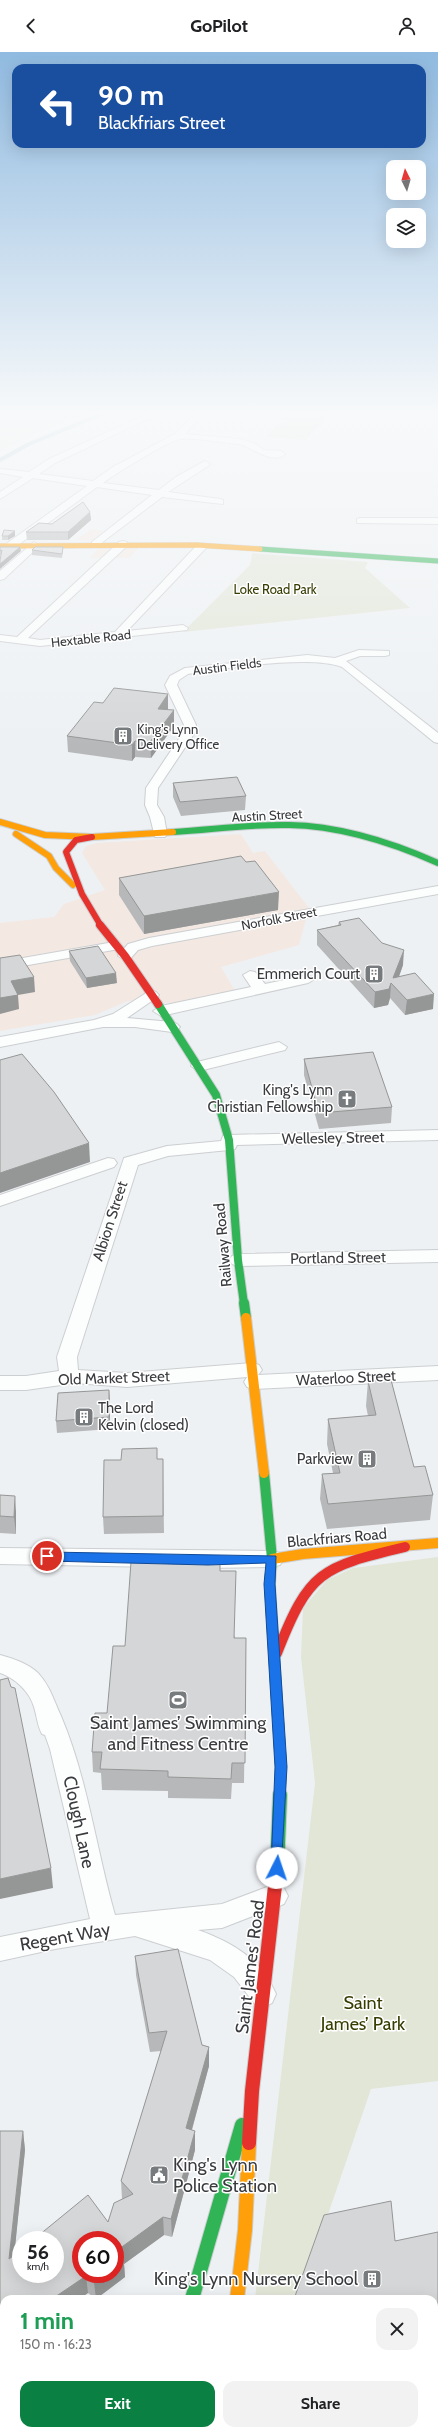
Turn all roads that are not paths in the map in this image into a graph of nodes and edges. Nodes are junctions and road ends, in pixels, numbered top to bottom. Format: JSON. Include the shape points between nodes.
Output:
{"nodes":[{"id":1,"x":38,"y":523,"type":"edge"},
{"id":2,"x":123,"y":523,"type":"edge"},
{"id":3,"x":96,"y":544,"type":"junction"},
{"id":4,"x":123,"y":544,"type":"junction"},
{"id":5,"x":34,"y":545,"type":"junction"},
{"id":6,"x":5,"y":546,"type":"edge"},
{"id":7,"x":202,"y":546,"type":"junction"},
{"id":8,"x":438,"y":561,"type":"edge"},
{"id":9,"x":0,"y":577,"type":"edge"},
{"id":10,"x":183,"y":628,"type":"dead end"},
{"id":11,"x":119,"y":635,"type":"junction"},
{"id":12,"x":0,"y":638,"type":"edge"},
{"id":13,"x":19,"y":641,"type":"junction"},
{"id":14,"x":385,"y":653,"type":"dead end"},
{"id":15,"x":336,"y":661,"type":"junction"},
{"id":16,"x":438,"y":739,"type":"edge"},
{"id":17,"x":0,"y":824,"type":"edge"},
{"id":18,"x":160,"y":834,"type":"junction"},
{"id":19,"x":92,"y":837,"type":"junction"},
{"id":20,"x":418,"y":852,"type":"junction"},
{"id":21,"x":438,"y":858,"type":"edge"},
{"id":22,"x":438,"y":863,"type":"edge"},
{"id":23,"x":438,"y":890,"type":"edge"},
{"id":24,"x":81,"y":893,"type":"junction"},
{"id":25,"x":114,"y":946,"type":"junction"},
{"id":26,"x":125,"y":956,"type":"junction"},
{"id":27,"x":0,"y":966,"type":"edge"},
{"id":28,"x":250,"y":975,"type":"dead end"},
{"id":29,"x":308,"y":979,"type":"dead end"},
{"id":30,"x":261,"y":989,"type":"junction"},
{"id":31,"x":151,"y":996,"type":"junction"},
{"id":32,"x":161,"y":1010,"type":"junction"},
{"id":33,"x":98,"y":1024,"type":"junction"},
{"id":34,"x":172,"y":1027,"type":"junction"},
{"id":35,"x":0,"y":1042,"type":"edge"},
{"id":36,"x":279,"y":1047,"type":"dead end"},
{"id":37,"x":199,"y":1066,"type":"junction"},
{"id":38,"x":438,"y":1135,"type":"edge"},
{"id":39,"x":229,"y":1143,"type":"junction"},
{"id":40,"x":108,"y":1163,"type":"dead end"},
{"id":41,"x":0,"y":1201,"type":"edge"},
{"id":42,"x":438,"y":1256,"type":"edge"},
{"id":43,"x":238,"y":1260,"type":"junction"},
{"id":44,"x":438,"y":1373,"type":"edge"},
{"id":45,"x":253,"y":1376,"type":"junction"},
{"id":46,"x":70,"y":1377,"type":"junction"},
{"id":47,"x":0,"y":1383,"type":"edge"},
{"id":48,"x":438,"y":1543,"type":"edge"},
{"id":49,"x":405,"y":1547,"type":"junction"},
{"id":50,"x":0,"y":1556,"type":"edge"},
{"id":51,"x":272,"y":1559,"type":"junction"},
{"id":52,"x":273,"y":1661,"type":"junction"},
{"id":53,"x":0,"y":1664,"type":"edge"},
{"id":54,"x":49,"y":1716,"type":"junction"},
{"id":55,"x":57,"y":1766,"type":"dead end"},
{"id":56,"x":275,"y":1896,"type":"junction"},
{"id":57,"x":118,"y":1927,"type":"junction"},
{"id":58,"x":0,"y":1949,"type":"edge"},
{"id":59,"x":264,"y":1996,"type":"junction"},
{"id":60,"x":252,"y":2091,"type":"junction"},
{"id":61,"x":193,"y":2295,"type":"edge"},
{"id":62,"x":237,"y":2295,"type":"edge"}],
"edges":[{"from":1,"to":6,"type":"street"},
{"from":2,"to":3,"type":"street"},
{"from":3,"to":4,"type":"main road"},
{"from":3,"to":5,"type":"main road"},
{"from":4,"to":7,"type":"main road"},
{"from":4,"to":13,"type":"street"},
{"from":5,"to":6,"type":"main road"},
{"from":5,"to":9,"type":"street"},
{"from":7,"to":8,"type":"main road"},
{"from":7,"to":11,"type":"street"},
{"from":10,"to":11,"type":"street","name":"Hextable Road"},
{"from":11,"to":13,"type":"street","name":"Hextable Road","via":[[40,643]]},
{"from":12,"to":13,"type":"street","name":"Hextable Road"},
{"from":14,"to":15,"type":"street","name":"Austin Fields","via":[[359,653]]},
{"from":15,"to":16,"type":"street","name":"Austin Fields"},
{"from":15,"to":18,"type":"street","name":"Austin Fields","via":[[307,658],[208,667],[185,671],[174,678],[171,685],[190,725],[190,731],[152,788],[151,805],[157,817]]},
{"from":17,"to":19,"type":"main road","via":[[45,835]]},
{"from":17,"to":24,"type":"main road","via":[[49,856],[56,868]]},
{"from":18,"to":19,"type":"main road","name":"Austin Street"},
{"from":18,"to":20,"type":"main road","name":"Austin Street","via":[[319,826]]},
{"from":19,"to":24,"type":"main road","via":[[76,840],[66,852]]},
{"from":20,"to":21,"type":"main road"},
{"from":20,"to":22,"type":"main road","name":"Austin Street"},
{"from":23,"to":26,"type":"street","name":"Norfolk Street","via":[[149,942],[133,947]]},
{"from":24,"to":25,"type":"main road","name":"Railway Road"},
{"from":25,"to":26,"type":"main road","name":"Railway Road"},
{"from":25,"to":27,"type":"street"},
{"from":26,"to":31,"type":"main road","name":"Railway Road"},
{"from":28,"to":30,"type":"street"},
{"from":29,"to":30,"type":"street"},
{"from":30,"to":32,"type":"street"},
{"from":31,"to":32,"type":"main road","name":"Railway Road"},
{"from":31,"to":33,"type":"street","via":[[118,1017]]},
{"from":32,"to":34,"type":"main road","name":"Railway Road"},
{"from":33,"to":34,"type":"street","via":[[135,1022]]},
{"from":33,"to":35,"type":"street"},
{"from":34,"to":37,"type":"main road","name":"Railway Road"},
{"from":36,"to":37,"type":"street"},
{"from":37,"to":39,"type":"main road","name":"Railway Road","via":[[216,1095]]},
{"from":38,"to":39,"type":"street","name":"Wellesley Street"},
{"from":39,"to":43,"type":"main road","name":"Railway Road"},
{"from":39,"to":46,"type":"street","name":"Albion Street","via":[[167,1151],[130,1162],[67,1357]]},
{"from":40,"to":41,"type":"street"},
{"from":42,"to":43,"type":"street","name":"Portland Street"},
{"from":43,"to":45,"type":"main road","name":"Railway Road"},
{"from":44,"to":45,"type":"street","name":"Waterloo Street"},
{"from":45,"to":46,"type":"street","name":"Old Market Street","via":[[127,1380]]},
{"from":45,"to":51,"type":"main road","name":"Railway Road"},
{"from":46,"to":47,"type":"street","name":"Old Market Street","via":[[20,1386]]},
{"from":48,"to":49,"type":"main road","name":"Blackfriars Road"},
{"from":49,"to":51,"type":"main road","name":"Blackfriars Road","via":[[303,1554]]},
{"from":49,"to":52,"type":"main road","name":"Blackfriars Road","via":[[339,1565],[317,1576],[307,1587],[293,1611]]},
{"from":50,"to":51,"type":"street"},
{"from":51,"to":52,"type":"main road","name":"Saint James' Road","via":[[270,1584]]},
{"from":52,"to":56,"type":"main road","name":"Saint James' Road","via":[[281,1767]]},
{"from":53,"to":54,"type":"street","name":"Clough Lane","via":[[11,1666],[25,1675],[37,1690]]},
{"from":54,"to":55,"type":"street","name":"Clough Lane","via":[[50,1742]]},
{"from":54,"to":57,"type":"street","name":"Clough Lane","via":[[60,1739],[73,1786],[92,1881]]},
{"from":56,"to":57,"type":"street","name":"Regent Way","via":[[222,1916]]},
{"from":56,"to":59,"type":"main road","name":"Saint James' Road"},
{"from":57,"to":58,"type":"street","name":"Regent Way"},
{"from":57,"to":59,"type":"street","name":"Regent Way","via":[[191,1940],[211,1948],[240,1965]]},
{"from":59,"to":60,"type":"main road","name":"Saint James' Road"},
{"from":60,"to":61,"type":"main road","name":"Saint James' Road"},
{"from":60,"to":62,"type":"main road","name":"Saint James' Road","via":[[245,2230]]}]}
